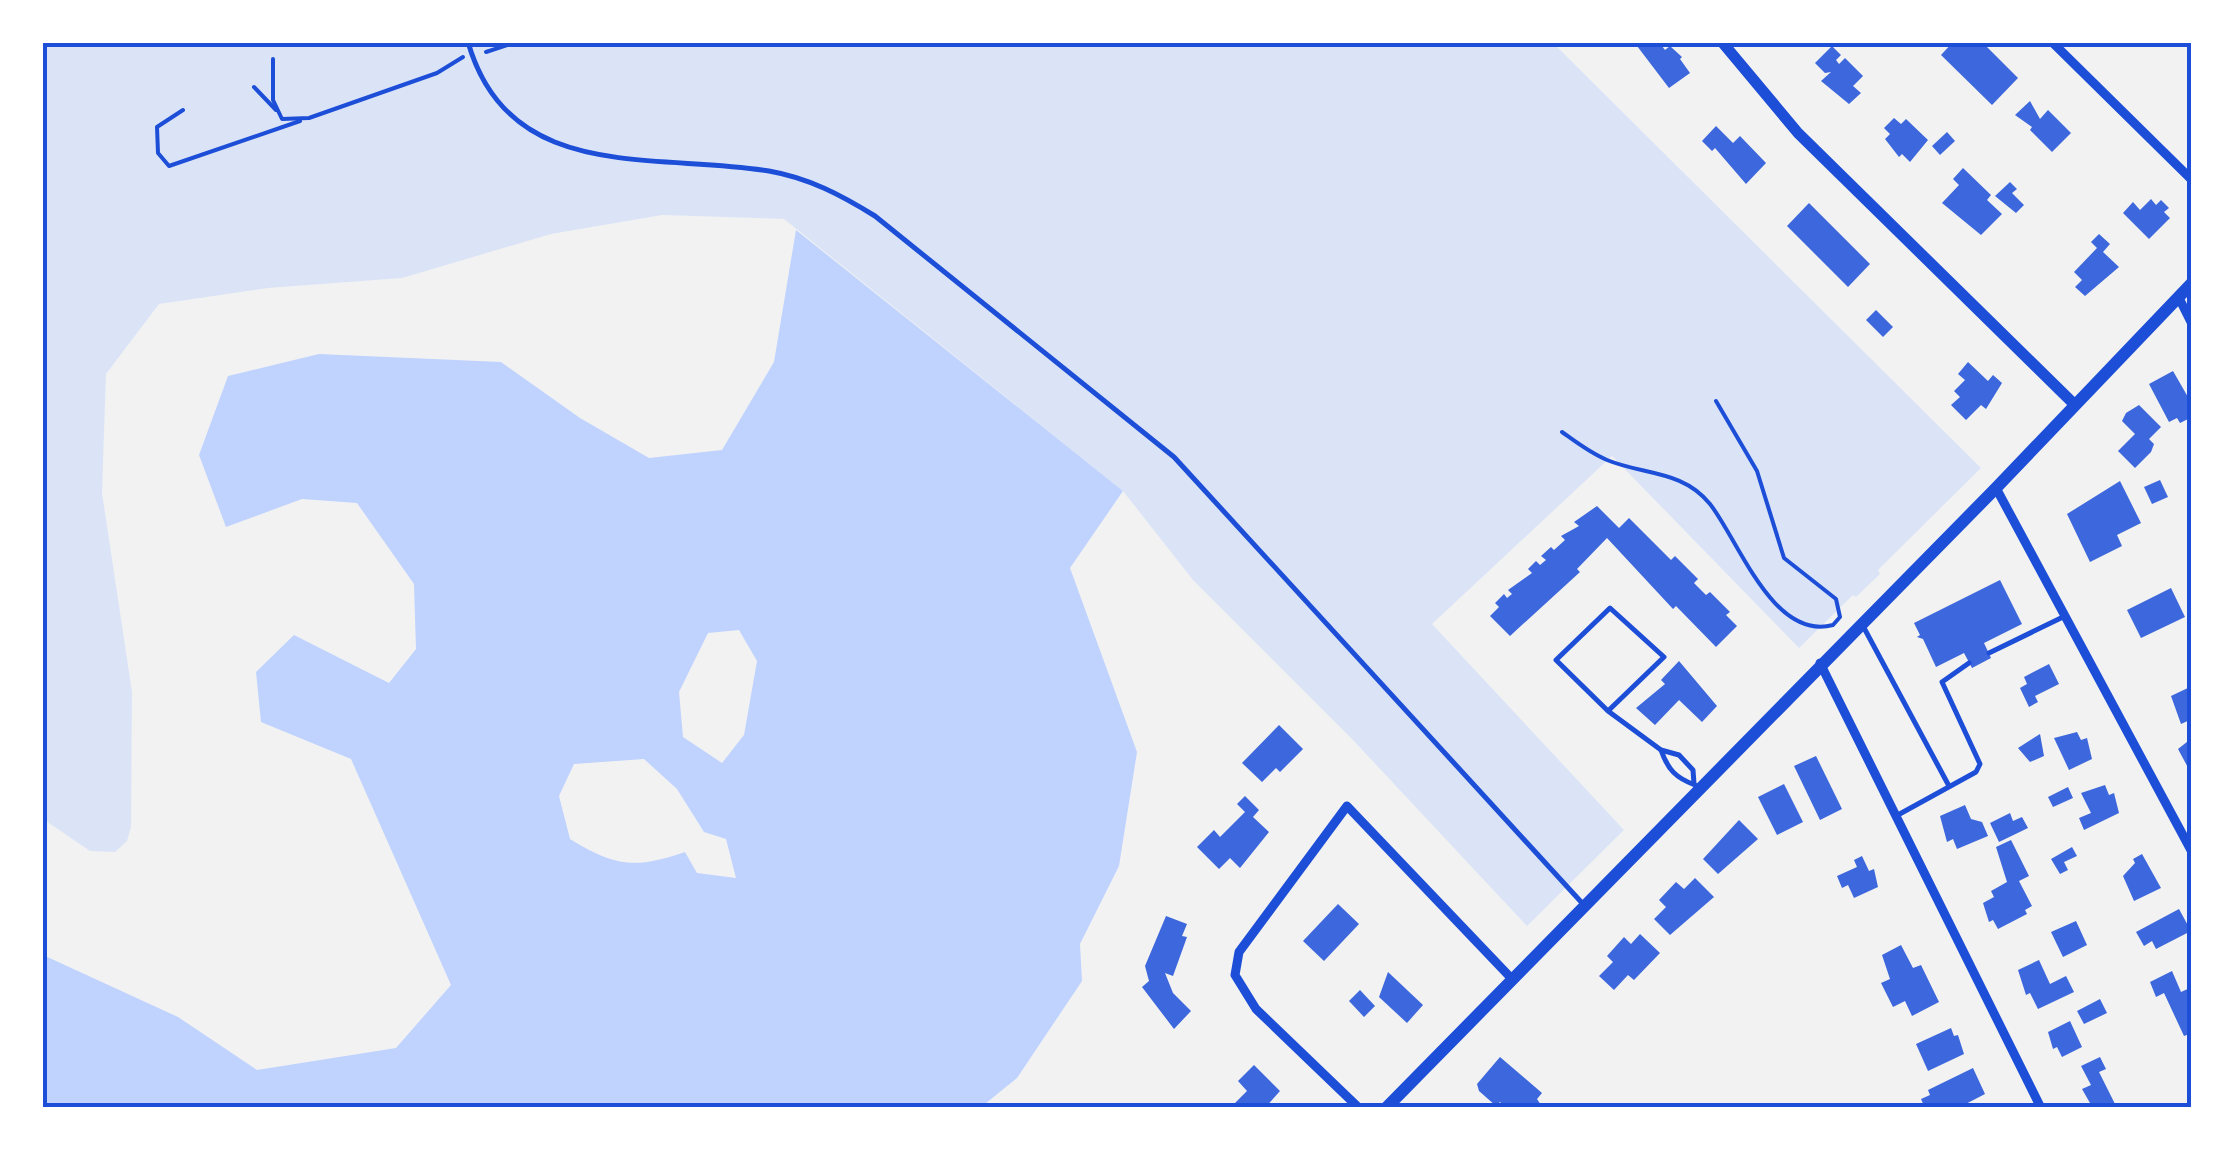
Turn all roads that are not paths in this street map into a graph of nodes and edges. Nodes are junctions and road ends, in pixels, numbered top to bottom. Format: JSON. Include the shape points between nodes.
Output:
{"nodes":[{"id":1,"x":468,"y":42,"type":"edge"},
{"id":2,"x":1722,"y":42,"type":"edge"},
{"id":3,"x":2052,"y":42,"type":"edge"},
{"id":4,"x":2192,"y":180,"type":"edge"},
{"id":5,"x":2192,"y":283,"type":"edge"},
{"id":6,"x":2178,"y":296,"type":"junction"},
{"id":7,"x":2192,"y":324,"type":"edge"},
{"id":8,"x":2075,"y":405,"type":"junction"},
{"id":9,"x":1996,"y":488,"type":"junction"},
{"id":10,"x":2066,"y":615,"type":"junction"},
{"id":11,"x":1861,"y":623,"type":"junction"},
{"id":12,"x":1989,"y":653,"type":"dead end"},
{"id":13,"x":1820,"y":663,"type":"junction"},
{"id":14,"x":1969,"y":663,"type":"dead end"},
{"id":15,"x":1608,"y":711,"type":"junction"},
{"id":16,"x":1661,"y":750,"type":"junction"},
{"id":17,"x":1949,"y":786,"type":"junction"},
{"id":18,"x":1696,"y":787,"type":"junction"},
{"id":19,"x":1896,"y":816,"type":"junction"},
{"id":20,"x":2192,"y":852,"type":"edge"},
{"id":21,"x":1583,"y":904,"type":"junction"},
{"id":22,"x":1512,"y":979,"type":"junction"},
{"id":23,"x":1359,"y":1108,"type":"edge"},
{"id":24,"x":1386,"y":1108,"type":"edge"},
{"id":25,"x":2041,"y":1108,"type":"edge"}],
"edges":[{"from":1,"to":21,"type":"lane","via":[[481,76],[516,121],[558,146],[803,179],[902,236],[1174,457]]},
{"from":2,"to":8,"type":"street","via":[[1798,132]]},
{"from":3,"to":4,"type":"street"},
{"from":5,"to":6,"type":"main road"},
{"from":6,"to":7,"type":"street"},
{"from":6,"to":8,"type":"main road"},
{"from":8,"to":9,"type":"main road"},
{"from":9,"to":10,"type":"street"},
{"from":9,"to":11,"type":"main road"},
{"from":10,"to":12,"type":"lane"},
{"from":10,"to":20,"type":"street"},
{"from":11,"to":13,"type":"main road"},
{"from":11,"to":17,"type":"lane"},
{"from":13,"to":18,"type":"main road"},
{"from":13,"to":19,"type":"street"},
{"from":14,"to":17,"type":"lane","via":[[1942,682],[1980,764]]},
{"from":15,"to":15,"type":"lane","via":[[1556,660],[1610,608],[1664,657]]},
{"from":15,"to":16,"type":"lane"},
{"from":16,"to":18,"type":"lane","via":[[1667,767]]},
{"from":16,"to":18,"type":"lane","via":[[1679,755],[1693,770]]},
{"from":17,"to":19,"type":"lane"},
{"from":18,"to":21,"type":"main road"},
{"from":19,"to":25,"type":"street"},
{"from":21,"to":22,"type":"main road"},
{"from":22,"to":23,"type":"street","via":[[1347,806],[1238,952],[1235,975],[1256,1009]]},
{"from":22,"to":24,"type":"main road"}]}
